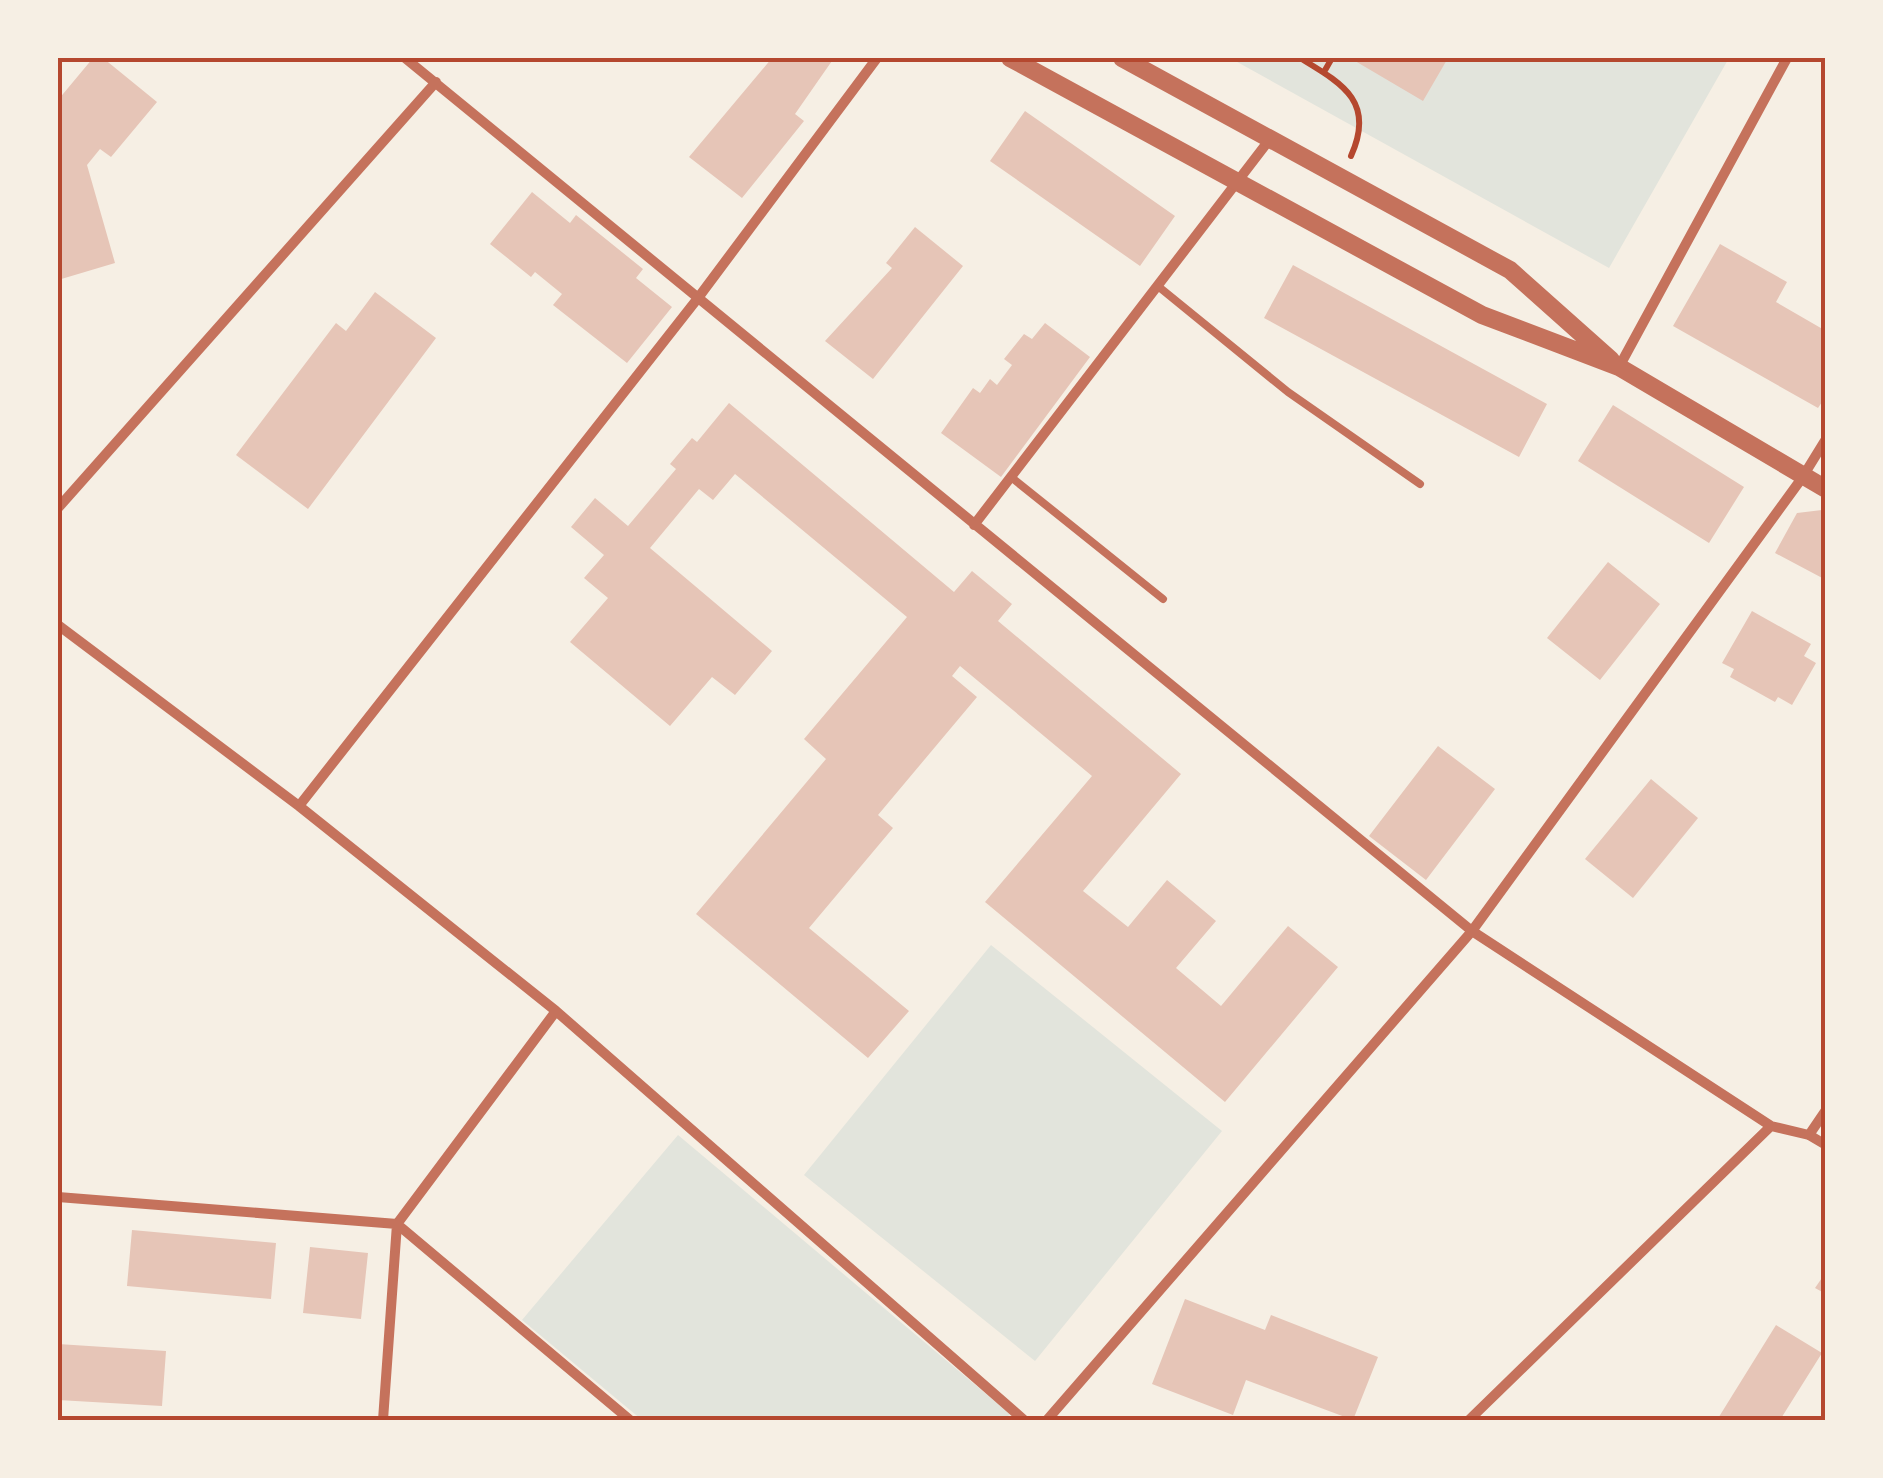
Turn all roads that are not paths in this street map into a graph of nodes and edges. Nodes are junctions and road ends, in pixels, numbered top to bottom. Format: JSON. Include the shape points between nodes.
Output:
{"nodes":[{"id":1,"x":405,"y":58,"type":"edge"},
{"id":2,"x":877,"y":58,"type":"edge"},
{"id":3,"x":1010,"y":58,"type":"edge"},
{"id":4,"x":1122,"y":58,"type":"edge"},
{"id":5,"x":1787,"y":58,"type":"edge"},
{"id":6,"x":436,"y":82,"type":"junction"},
{"id":7,"x":1270,"y":139,"type":"junction"},
{"id":8,"x":1239,"y":183,"type":"junction"},
{"id":9,"x":1160,"y":288,"type":"junction"},
{"id":10,"x":698,"y":298,"type":"junction"},
{"id":11,"x":1619,"y":366,"type":"junction"},
{"id":12,"x":1826,"y":439,"type":"edge"},
{"id":13,"x":1011,"y":477,"type":"junction"},
{"id":14,"x":1802,"y":478,"type":"junction"},
{"id":15,"x":1420,"y":484,"type":"dead end"},
{"id":16,"x":1826,"y":489,"type":"edge"},
{"id":17,"x":58,"y":508,"type":"edge"},
{"id":18,"x":974,"y":524,"type":"junction"},
{"id":19,"x":1163,"y":599,"type":"dead end"},
{"id":20,"x":58,"y":625,"type":"edge"},
{"id":21,"x":300,"y":806,"type":"junction"},
{"id":22,"x":1472,"y":931,"type":"junction"},
{"id":23,"x":556,"y":1010,"type":"junction"},
{"id":24,"x":1826,"y":1110,"type":"edge"},
{"id":25,"x":1771,"y":1126,"type":"junction"},
{"id":26,"x":1810,"y":1136,"type":"junction"},
{"id":27,"x":1826,"y":1145,"type":"edge"},
{"id":28,"x":58,"y":1198,"type":"edge"},
{"id":29,"x":397,"y":1224,"type":"junction"},
{"id":30,"x":384,"y":1420,"type":"edge"},
{"id":31,"x":630,"y":1420,"type":"edge"},
{"id":32,"x":1024,"y":1420,"type":"edge"},
{"id":33,"x":1047,"y":1420,"type":"edge"},
{"id":34,"x":1469,"y":1420,"type":"edge"}],
"edges":[{"from":1,"to":6,"type":"street"},
{"from":2,"to":10,"type":"street"},
{"from":3,"to":8,"type":"street"},
{"from":4,"to":7,"type":"street"},
{"from":5,"to":11,"type":"street"},
{"from":6,"to":10,"type":"street"},
{"from":6,"to":17,"type":"street"},
{"from":7,"to":8,"type":"street"},
{"from":7,"to":11,"type":"street","via":[[1510,270]]},
{"from":8,"to":9,"type":"street"},
{"from":8,"to":11,"type":"street","via":[[1482,315]]},
{"from":9,"to":13,"type":"street"},
{"from":9,"to":15,"type":"lane","via":[[1288,392]]},
{"from":10,"to":18,"type":"street"},
{"from":10,"to":21,"type":"street"},
{"from":11,"to":14,"type":"street"},
{"from":12,"to":14,"type":"street"},
{"from":13,"to":18,"type":"street"},
{"from":13,"to":19,"type":"lane"},
{"from":14,"to":16,"type":"street"},
{"from":14,"to":22,"type":"street"},
{"from":18,"to":22,"type":"street"},
{"from":20,"to":21,"type":"street"},
{"from":21,"to":23,"type":"street"},
{"from":22,"to":25,"type":"street"},
{"from":22,"to":33,"type":"street"},
{"from":23,"to":29,"type":"street"},
{"from":23,"to":32,"type":"street"},
{"from":24,"to":26,"type":"street"},
{"from":25,"to":26,"type":"street"},
{"from":25,"to":34,"type":"street"},
{"from":26,"to":27,"type":"street"},
{"from":28,"to":29,"type":"street"},
{"from":29,"to":30,"type":"street"},
{"from":29,"to":31,"type":"street"}]}
